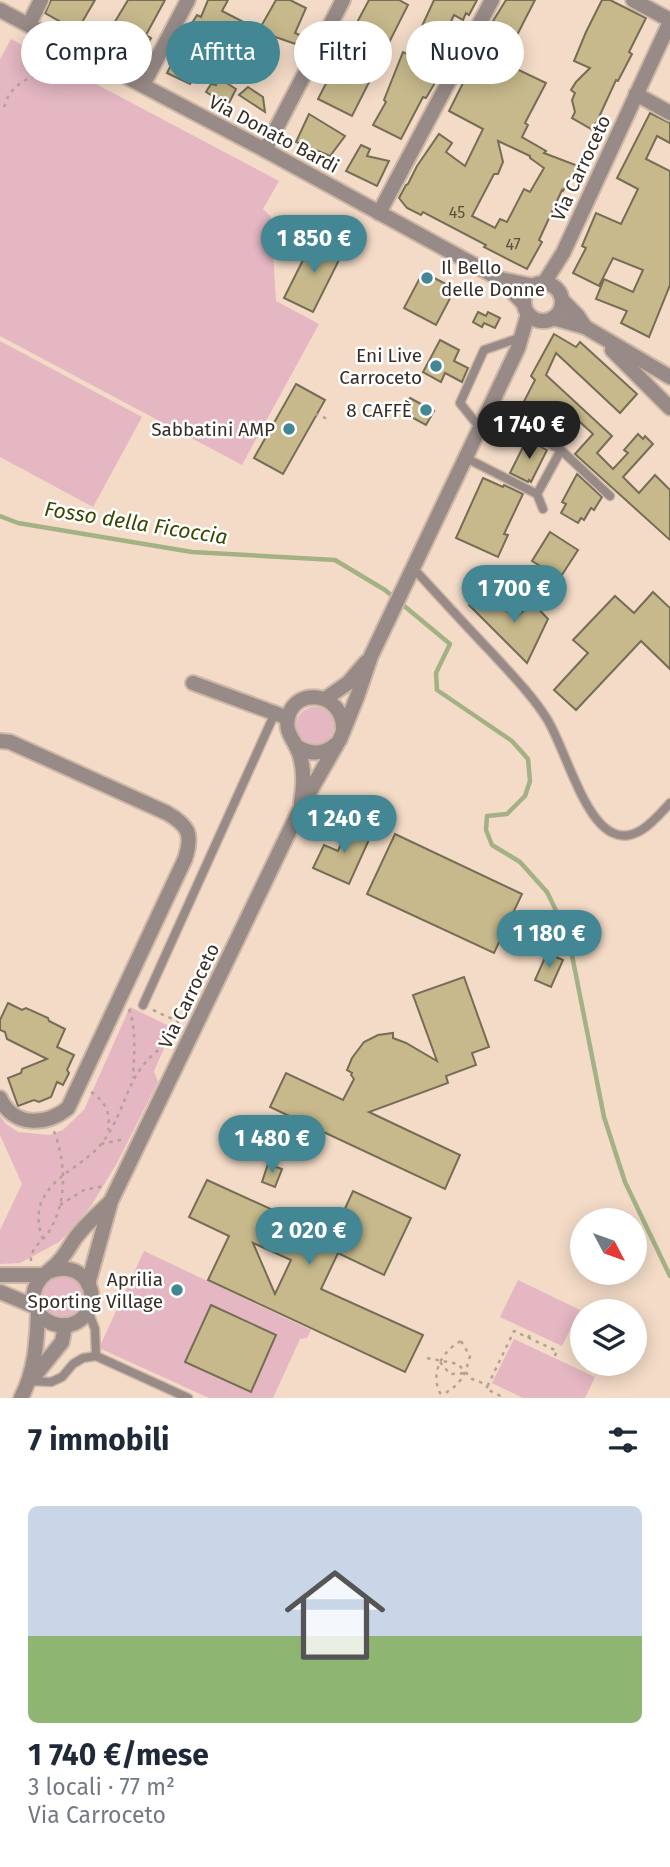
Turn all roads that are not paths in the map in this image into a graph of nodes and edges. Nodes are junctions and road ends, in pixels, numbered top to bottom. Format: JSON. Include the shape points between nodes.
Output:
{"nodes":[{"id":1,"x":41,"y":0,"type":"edge"},
{"id":2,"x":188,"y":0,"type":"edge"},
{"id":3,"x":343,"y":0,"type":"edge"},
{"id":4,"x":492,"y":0,"type":"edge"},
{"id":5,"x":633,"y":0,"type":"edge"},
{"id":6,"x":0,"y":10,"type":"edge"},
{"id":7,"x":23,"y":21,"type":"edge"},
{"id":8,"x":30,"y":21,"type":"edge"},
{"id":9,"x":670,"y":21,"type":"edge"},
{"id":10,"x":143,"y":85,"type":"joint"},
{"id":11,"x":636,"y":94,"type":"junction"},
{"id":12,"x":670,"y":113,"type":"edge"},
{"id":13,"x":265,"y":150,"type":"junction"},
{"id":14,"x":379,"y":213,"type":"junction"},
{"id":15,"x":563,"y":253,"type":"junction"},
{"id":16,"x":500,"y":279,"type":"junction"},
{"id":17,"x":539,"y":284,"type":"junction"},
{"id":18,"x":560,"y":295,"type":"junction"},
{"id":19,"x":526,"y":309,"type":"junction"},
{"id":20,"x":550,"y":319,"type":"junction"},
{"id":21,"x":585,"y":327,"type":"junction"},
{"id":22,"x":599,"y":336,"type":"junction"},
{"id":23,"x":520,"y":342,"type":"junction"},
{"id":24,"x":670,"y":377,"type":"edge"},
{"id":25,"x":670,"y":408,"type":"edge"},
{"id":26,"x":488,"y":412,"type":"junction"},
{"id":27,"x":480,"y":428,"type":"junction"},
{"id":28,"x":561,"y":450,"type":"junction"},
{"id":29,"x":466,"y":458,"type":"junction"},
{"id":30,"x":537,"y":494,"type":"junction"},
{"id":31,"x":610,"y":496,"type":"dead end"},
{"id":32,"x":542,"y":509,"type":"dead end"},
{"id":33,"x":413,"y":568,"type":"junction"},
{"id":34,"x":371,"y":656,"type":"junction"},
{"id":35,"x":193,"y":683,"type":"dead end"},
{"id":36,"x":325,"y":699,"type":"junction"},
{"id":37,"x":282,"y":715,"type":"junction"},
{"id":38,"x":340,"y":738,"type":"junction"},
{"id":39,"x":0,"y":741,"type":"edge"},
{"id":40,"x":296,"y":746,"type":"junction"},
{"id":41,"x":670,"y":803,"type":"edge"},
{"id":42,"x":301,"y":807,"type":"junction"},
{"id":43,"x":143,"y":1005,"type":"road end"},
{"id":44,"x":0,"y":1098,"type":"edge"},
{"id":45,"x":111,"y":1201,"type":"junction"},
{"id":46,"x":45,"y":1274,"type":"junction"},
{"id":47,"x":0,"y":1275,"type":"edge"},
{"id":48,"x":88,"y":1284,"type":"junction"},
{"id":49,"x":0,"y":1292,"type":"edge"},
{"id":50,"x":37,"y":1310,"type":"junction"},
{"id":51,"x":88,"y":1310,"type":"junction"},
{"id":52,"x":65,"y":1325,"type":"junction"},
{"id":53,"x":96,"y":1356,"type":"junction"},
{"id":54,"x":30,"y":1381,"type":"junction"},
{"id":55,"x":21,"y":1398,"type":"edge"},
{"id":56,"x":188,"y":1398,"type":"edge"}],
"edges":[{"from":1,"to":8,"type":"street"},
{"from":2,"to":10,"type":"street"},
{"from":3,"to":13,"type":"street"},
{"from":4,"to":14,"type":"street"},
{"from":5,"to":9,"type":"street"},
{"from":6,"to":7,"type":"street","name":"Via Donato Bardi"},
{"from":9,"to":11,"type":"street","name":"Via Carroceto"},
{"from":10,"to":13,"type":"street","name":"Via Donato Bardi"},
{"from":11,"to":12,"type":"street"},
{"from":11,"to":15,"type":"street","name":"Via Carroceto"},
{"from":13,"to":14,"type":"street","name":"Via Donato Bardi"},
{"from":14,"to":16,"type":"street","name":"Via Donato Bardi"},
{"from":15,"to":17,"type":"street","name":"Via Carroceto"},
{"from":15,"to":18,"type":"street","name":"Via Carroceto"},
{"from":16,"to":17,"type":"street","name":"Via Donato Bardi"},
{"from":16,"to":19,"type":"street","name":"Via Donato Bardi"},
{"from":17,"to":18,"type":"street","via":[[549,284]]},
{"from":17,"to":19,"type":"street","via":[[526,293]]},
{"from":18,"to":20,"type":"street","via":[[560,310]]},
{"from":18,"to":21,"type":"street"},
{"from":19,"to":20,"type":"street","via":[[537,320]]},
{"from":19,"to":23,"type":"street","name":"Via Carroceto"},
{"from":20,"to":21,"type":"street"},
{"from":20,"to":23,"type":"street","name":"Via Carroceto"},
{"from":21,"to":22,"type":"street"},
{"from":22,"to":24,"type":"street"},
{"from":22,"to":25,"type":"street"},
{"from":23,"to":26,"type":"street","name":"Via Carroceto"},
{"from":23,"to":27,"type":"lane","via":[[484,350],[460,403]]},
{"from":26,"to":27,"type":"street","name":"Via Carroceto"},
{"from":26,"to":28,"type":"lane"},
{"from":27,"to":29,"type":"street","name":"Via Carroceto"},
{"from":28,"to":30,"type":"lane"},
{"from":28,"to":31,"type":"lane"},
{"from":29,"to":30,"type":"lane"},
{"from":29,"to":33,"type":"street","name":"Via Carroceto"},
{"from":30,"to":32,"type":"lane"},
{"from":33,"to":34,"type":"street","name":"Via Carroceto"},
{"from":33,"to":41,"type":"lane","via":[[521,683],[548,720],[592,813],[606,829],[615,834],[636,833]]},
{"from":34,"to":36,"type":"street","name":"Via Carroceto","via":[[348,683]]},
{"from":34,"to":38,"type":"street","name":"Via Carroceto"},
{"from":35,"to":37,"type":"street"},
{"from":36,"to":37,"type":"street","name":"Via Carroceto","via":[[303,699]]},
{"from":36,"to":38,"type":"street","via":[[341,713]]},
{"from":37,"to":40,"type":"street","name":"Via Carroceto"},
{"from":37,"to":43,"type":"lane"},
{"from":38,"to":40,"type":"street","via":[[327,751],[317,753]]},
{"from":38,"to":42,"type":"street","name":"Via Carroceto"},
{"from":39,"to":44,"type":"street","via":[[167,813],[182,822],[190,845],[68,1108],[44,1121],[30,1121],[13,1114]]},
{"from":40,"to":42,"type":"street","name":"Via Carroceto","via":[[304,775]]},
{"from":42,"to":45,"type":"street","name":"Via Carroceto"},
{"from":45,"to":46,"type":"street","name":"Via Carroceto"},
{"from":45,"to":48,"type":"street","name":"Via Carroceto"},
{"from":46,"to":47,"type":"street"},
{"from":46,"to":48,"type":"street","via":[[72,1269]]},
{"from":46,"to":50,"type":"street","name":"Via Carroceto","via":[[34,1289]]},
{"from":48,"to":51,"type":"street","name":"Via Carroceto"},
{"from":49,"to":50,"type":"street"},
{"from":50,"to":52,"type":"street","via":[[52,1324]]},
{"from":50,"to":54,"type":"street","name":"Via Carroceto"},
{"from":51,"to":52,"type":"street"},
{"from":51,"to":53,"type":"lane","via":[[95,1328]]},
{"from":52,"to":54,"type":"street","name":"Via Carroceto","via":[[62,1342]]},
{"from":53,"to":54,"type":"lane","via":[[82,1358],[51,1382]]},
{"from":53,"to":56,"type":"lane"},
{"from":54,"to":55,"type":"street","name":"Via Carroceto"}]}
